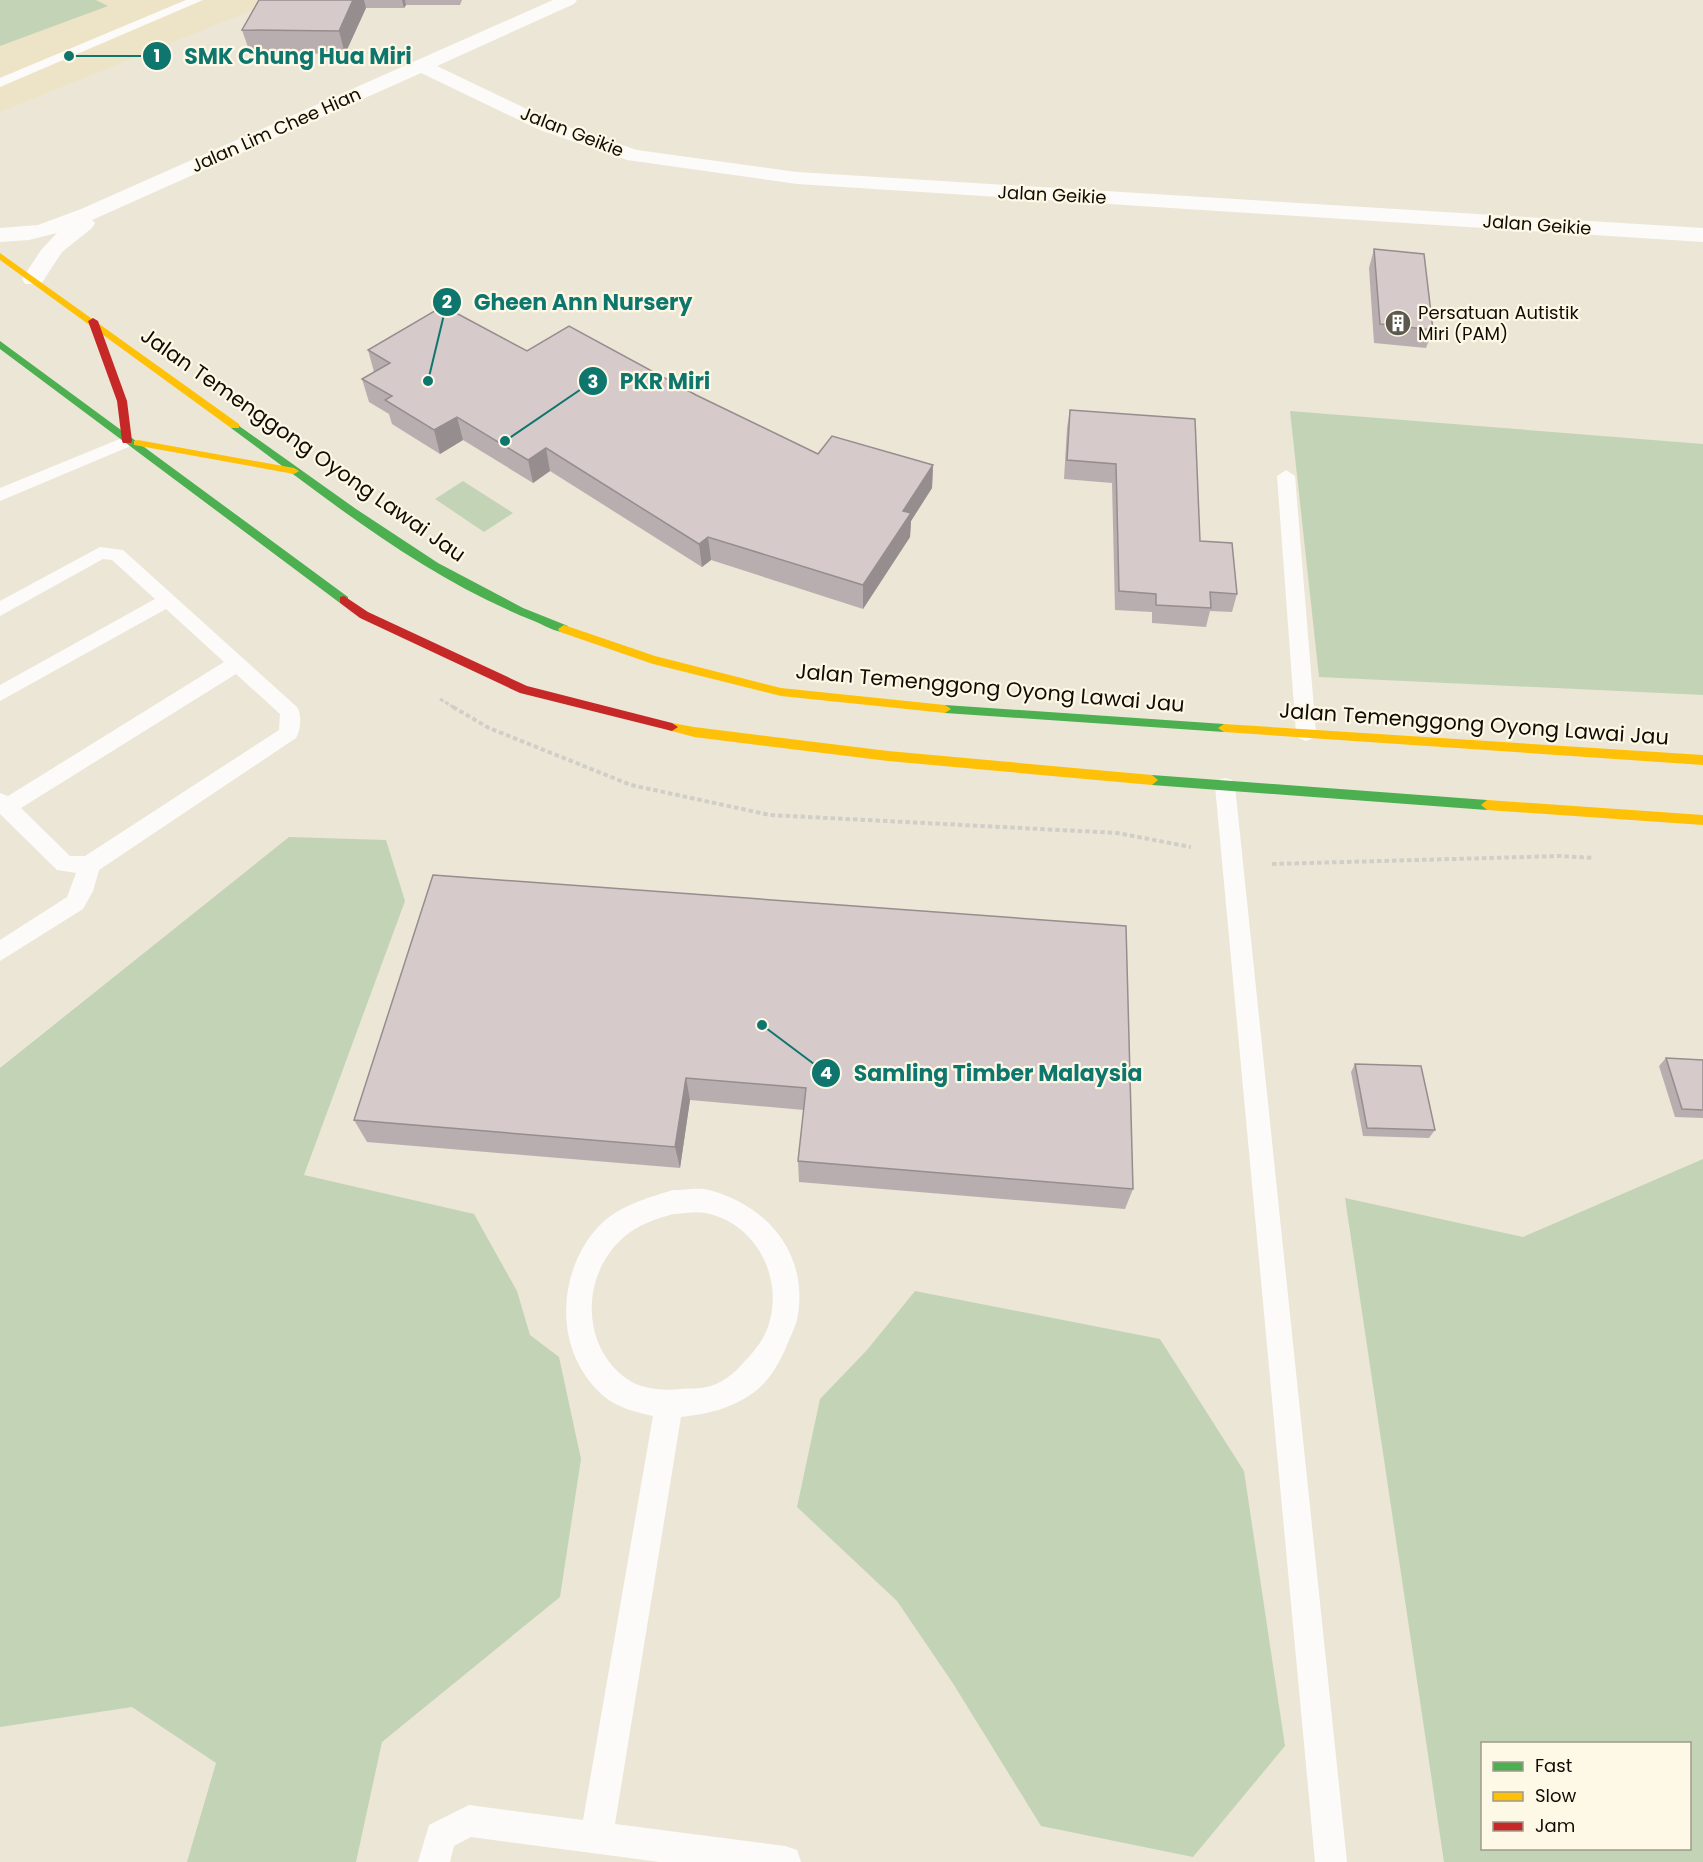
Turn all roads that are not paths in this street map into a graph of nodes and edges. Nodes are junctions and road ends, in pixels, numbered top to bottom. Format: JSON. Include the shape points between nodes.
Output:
{"nodes":[{"id":1,"x":197,"y":0,"type":"edge"},
{"id":2,"x":568,"y":0,"type":"edge"},
{"id":3,"x":420,"y":65,"type":"junction"},
{"id":4,"x":0,"y":83,"type":"edge"},
{"id":5,"x":116,"y":202,"type":"junction"},
{"id":6,"x":0,"y":235,"type":"edge"},
{"id":7,"x":1703,"y":235,"type":"edge"},
{"id":8,"x":0,"y":256,"type":"edge"},
{"id":9,"x":33,"y":279,"type":"junction"},
{"id":10,"x":93,"y":321,"type":"junction"},
{"id":11,"x":0,"y":344,"type":"edge"},
{"id":12,"x":127,"y":441,"type":"junction"},
{"id":13,"x":299,"y":472,"type":"junction"},
{"id":14,"x":1286,"y":476,"type":"dead end"},
{"id":15,"x":2,"y":490,"type":"edge"},
{"id":16,"x":166,"y":601,"type":"junction"},
{"id":17,"x":0,"y":609,"type":"edge"},
{"id":18,"x":236,"y":664,"type":"junction"},
{"id":19,"x":0,"y":694,"type":"edge"},
{"id":20,"x":1306,"y":734,"type":"junction"},
{"id":21,"x":1703,"y":760,"type":"edge"},
{"id":22,"x":1226,"y":786,"type":"junction"},
{"id":23,"x":3,"y":804,"type":"edge"},
{"id":24,"x":1703,"y":820,"type":"edge"},
{"id":25,"x":89,"y":865,"type":"junction"},
{"id":26,"x":0,"y":952,"type":"edge"},
{"id":27,"x":669,"y":1404,"type":"junction"},
{"id":28,"x":596,"y":1838,"type":"junction"},
{"id":29,"x":434,"y":1862,"type":"edge"},
{"id":30,"x":785,"y":1862,"type":"edge"},
{"id":31,"x":1331,"y":1862,"type":"edge"}],
"edges":[{"from":1,"to":4,"type":"lane"},
{"from":2,"to":3,"type":"street","name":"Jalan Lim Chee Hian"},
{"from":3,"to":5,"type":"street","name":"Jalan Lim Chee Hian"},
{"from":3,"to":7,"type":"street","name":"Jalan Geikie","via":[[547,126],[634,156],[797,178]]},
{"from":5,"to":6,"type":"street","name":"Jalan Lim Chee Hian","via":[[57,225]]},
{"from":5,"to":9,"type":"street","name":"Jalan Lim Chee Hian","via":[[58,243],[42,259]]},
{"from":8,"to":9,"type":"main road","name":"Jalan Temenggong Oyong Lawai Jau"},
{"from":9,"to":10,"type":"main road","name":"Jalan Temenggong Oyong Lawai Jau"},
{"from":10,"to":12,"type":"main road","via":[[122,401]]},
{"from":10,"to":13,"type":"main road","name":"Jalan Temenggong Oyong Lawai Jau"},
{"from":11,"to":12,"type":"main road"},
{"from":12,"to":13,"type":"main road"},
{"from":12,"to":15,"type":"lane"},
{"from":12,"to":22,"type":"main road","via":[[364,615],[524,690],[694,732],[888,756]]},
{"from":13,"to":20,"type":"main road","name":"Jalan Temenggong Oyong Lawai Jau","via":[[459,581],[522,614],[653,660],[781,692],[923,708]]},
{"from":14,"to":20,"type":"lane"},
{"from":16,"to":17,"type":"lane","via":[[117,554],[100,553]]},
{"from":16,"to":18,"type":"lane"},
{"from":16,"to":19,"type":"lane"},
{"from":18,"to":23,"type":"lane"},
{"from":18,"to":25,"type":"lane","via":[[290,712],[289,733]]},
{"from":20,"to":21,"type":"main road","name":"Jalan Temenggong Oyong Lawai Jau"},
{"from":22,"to":24,"type":"main road"},
{"from":22,"to":31,"type":"lane"},
{"from":23,"to":25,"type":"lane","via":[[65,864]]},
{"from":25,"to":26,"type":"lane","via":[[75,903]]},
{"from":27,"to":27,"type":"lane","via":[[648,1402],[617,1388],[594,1365],[579,1332],[578,1297],[589,1263],[609,1234],[638,1213],[673,1202],[707,1202],[739,1213],[766,1234],[782,1260],[788,1292],[784,1324],[770,1355],[747,1381],[716,1398],[683,1406]]},
{"from":27,"to":28,"type":"lane"},
{"from":28,"to":29,"type":"lane","via":[[469,1821],[440,1836]]},
{"from":28,"to":30,"type":"lane"}]}
